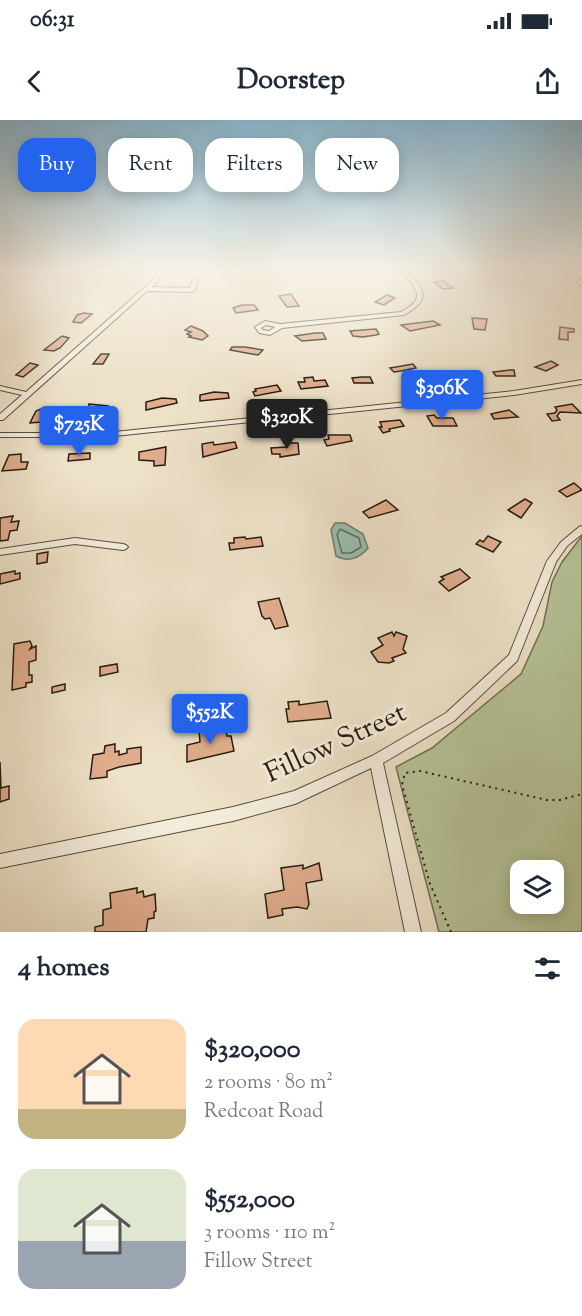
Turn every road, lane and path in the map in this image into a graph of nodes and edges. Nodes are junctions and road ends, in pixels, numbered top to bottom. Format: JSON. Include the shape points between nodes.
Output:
{"nodes":[{"id":1,"x":125,"y":307,"type":"edge"},
{"id":2,"x":414,"y":307,"type":"edge"},
{"id":3,"x":280,"y":327,"type":"dead end"},
{"id":4,"x":582,"y":382,"type":"edge"},
{"id":5,"x":0,"y":388,"type":"edge"},
{"id":6,"x":26,"y":394,"type":"junction"},
{"id":7,"x":0,"y":418,"type":"edge"},
{"id":8,"x":0,"y":435,"type":"edge"},
{"id":9,"x":582,"y":529,"type":"edge"},
{"id":10,"x":123,"y":547,"type":"dead end"},
{"id":11,"x":0,"y":552,"type":"edge"},
{"id":12,"x":376,"y":760,"type":"junction"},
{"id":13,"x":582,"y":794,"type":"edge"},
{"id":14,"x":4,"y":862,"type":"edge"},
{"id":15,"x":413,"y":932,"type":"edge"},
{"id":16,"x":451,"y":932,"type":"edge"}],
"edges":[{"from":1,"to":6,"type":"street"},
{"from":2,"to":3,"type":"street","via":[[402,314]]},
{"from":4,"to":8,"type":"street","via":[[514,393],[104,435]]},
{"from":5,"to":6,"type":"street"},
{"from":6,"to":7,"type":"street"},
{"from":9,"to":12,"type":"street","name":"Fillow Street","via":[[564,543],[552,561],[513,658],[450,717]]},
{"from":10,"to":11,"type":"street","via":[[75,541]]},
{"from":12,"to":14,"type":"street","name":"Fillow Street","via":[[287,799],[233,814]]},
{"from":12,"to":15,"type":"street"},
{"from":13,"to":16,"type":"path","via":[[547,800],[420,771],[405,773],[402,785],[430,884]]}]}
